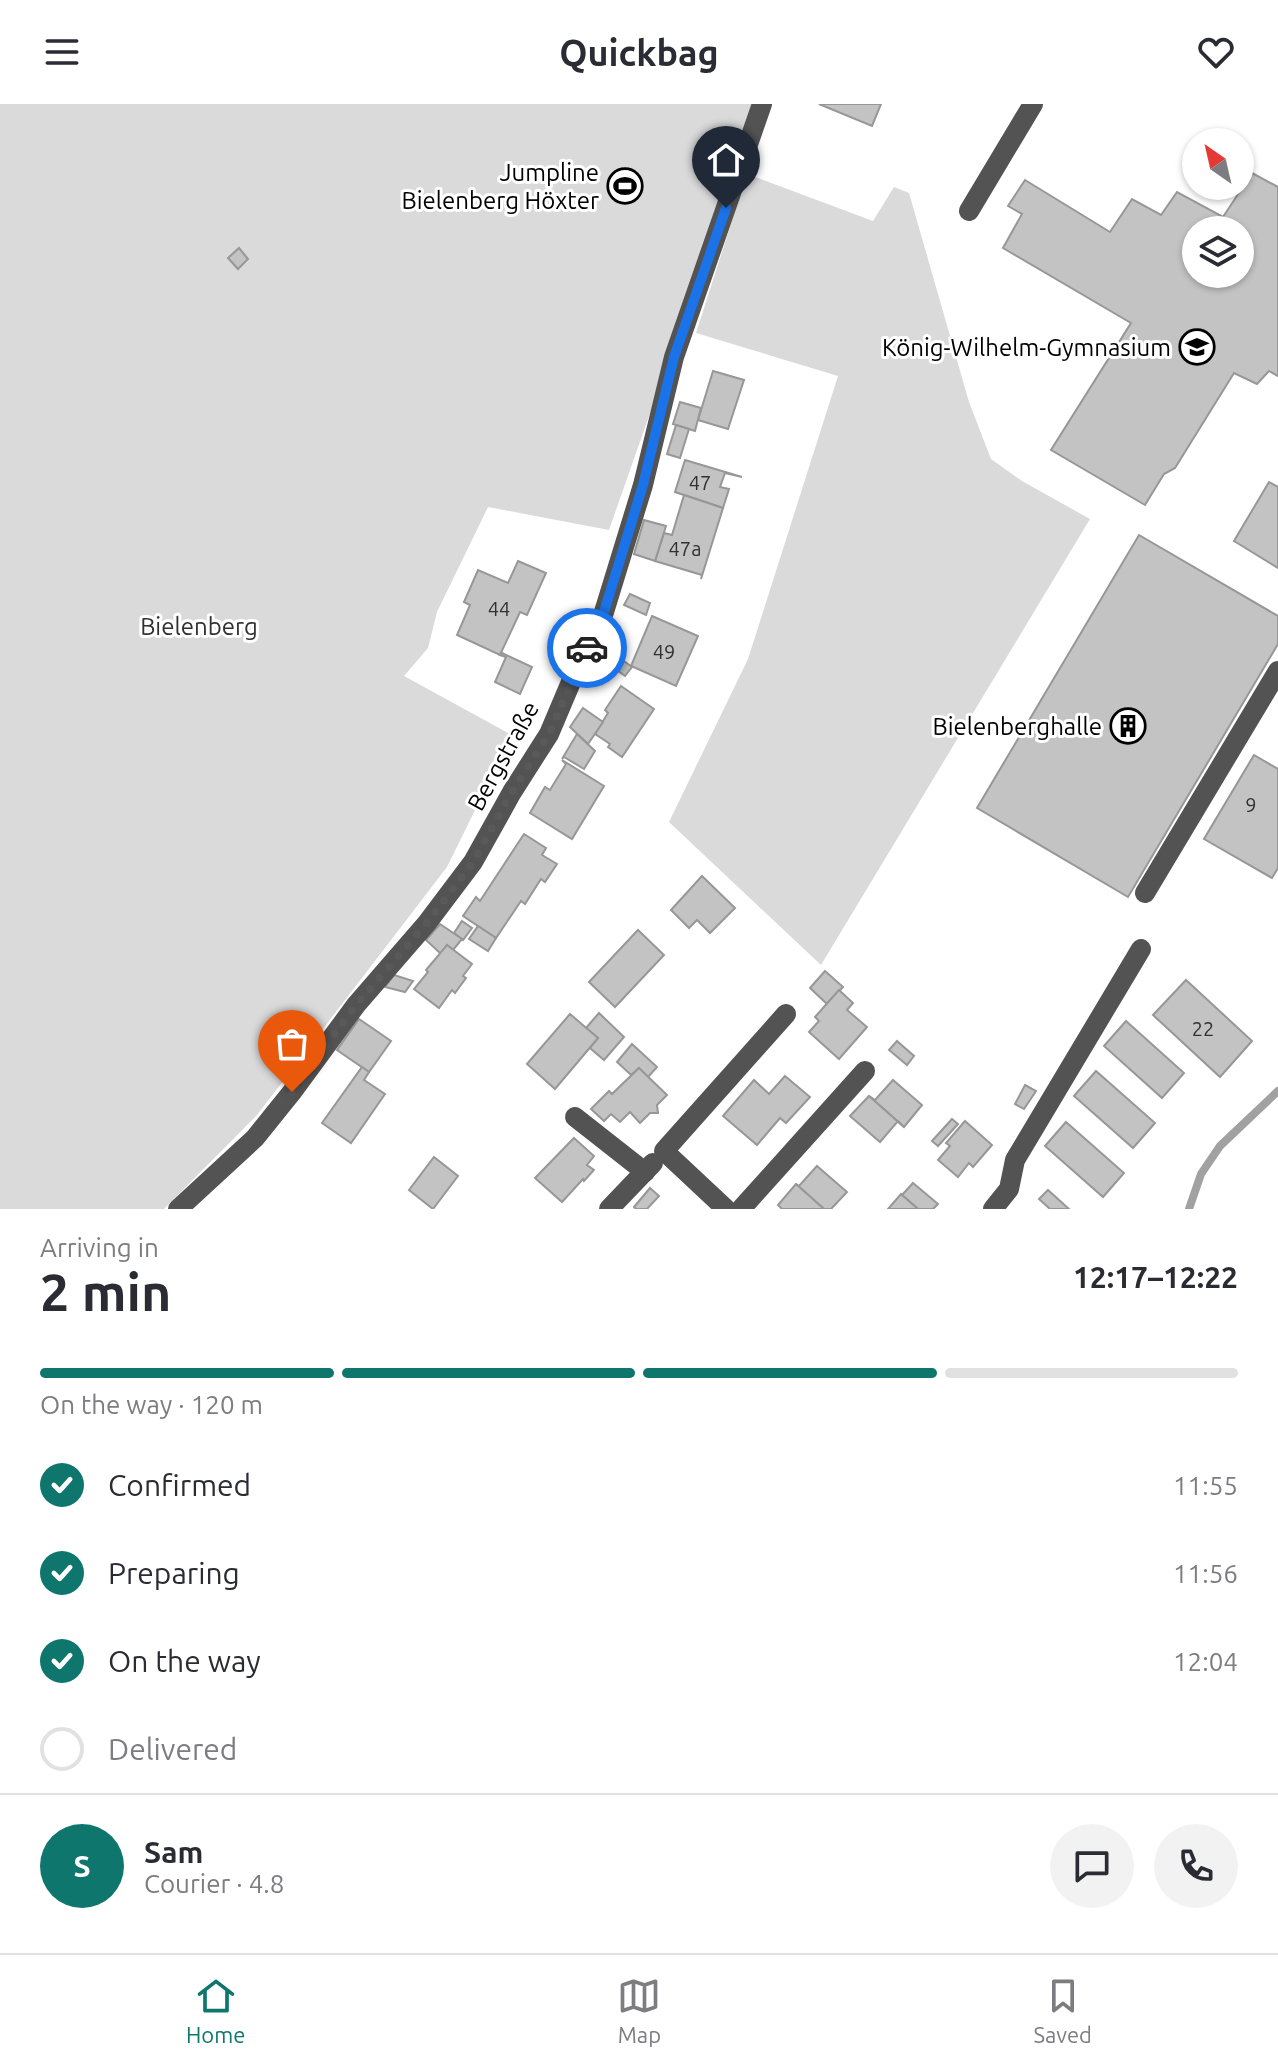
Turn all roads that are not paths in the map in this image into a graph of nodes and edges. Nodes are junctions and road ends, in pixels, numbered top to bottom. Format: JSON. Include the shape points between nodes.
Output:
{"nodes":[{"id":1,"x":762,"y":104,"type":"edge"},
{"id":2,"x":1033,"y":104,"type":"edge"},
{"id":3,"x":969,"y":211,"type":"dead end"},
{"id":4,"x":1278,"y":671,"type":"edge"},
{"id":5,"x":1145,"y":893,"type":"dead end"},
{"id":6,"x":1141,"y":949,"type":"dead end"},
{"id":7,"x":786,"y":1014,"type":"dead end"},
{"id":8,"x":865,"y":1071,"type":"dead end"},
{"id":9,"x":575,"y":1117,"type":"dead end"},
{"id":10,"x":664,"y":1151,"type":"junction"},
{"id":11,"x":645,"y":1172,"type":"junction"},
{"id":12,"x":178,"y":1209,"type":"edge"},
{"id":13,"x":609,"y":1209,"type":"edge"},
{"id":14,"x":726,"y":1209,"type":"edge"},
{"id":15,"x":741,"y":1209,"type":"edge"},
{"id":16,"x":993,"y":1209,"type":"edge"}],
"edges":[{"from":1,"to":12,"type":"street","name":"Bergstraße","via":[[674,357],[604,612],[549,734],[473,862],[427,923],[356,1005],[255,1138]]},
{"from":2,"to":3,"type":"street"},
{"from":4,"to":5,"type":"street"},
{"from":6,"to":16,"type":"street","via":[[1015,1160],[1009,1189]]},
{"from":7,"to":10,"type":"street"},
{"from":8,"to":15,"type":"street"},
{"from":9,"to":11,"type":"street"},
{"from":10,"to":11,"type":"street"},
{"from":10,"to":14,"type":"street"},
{"from":11,"to":13,"type":"street"}]}
